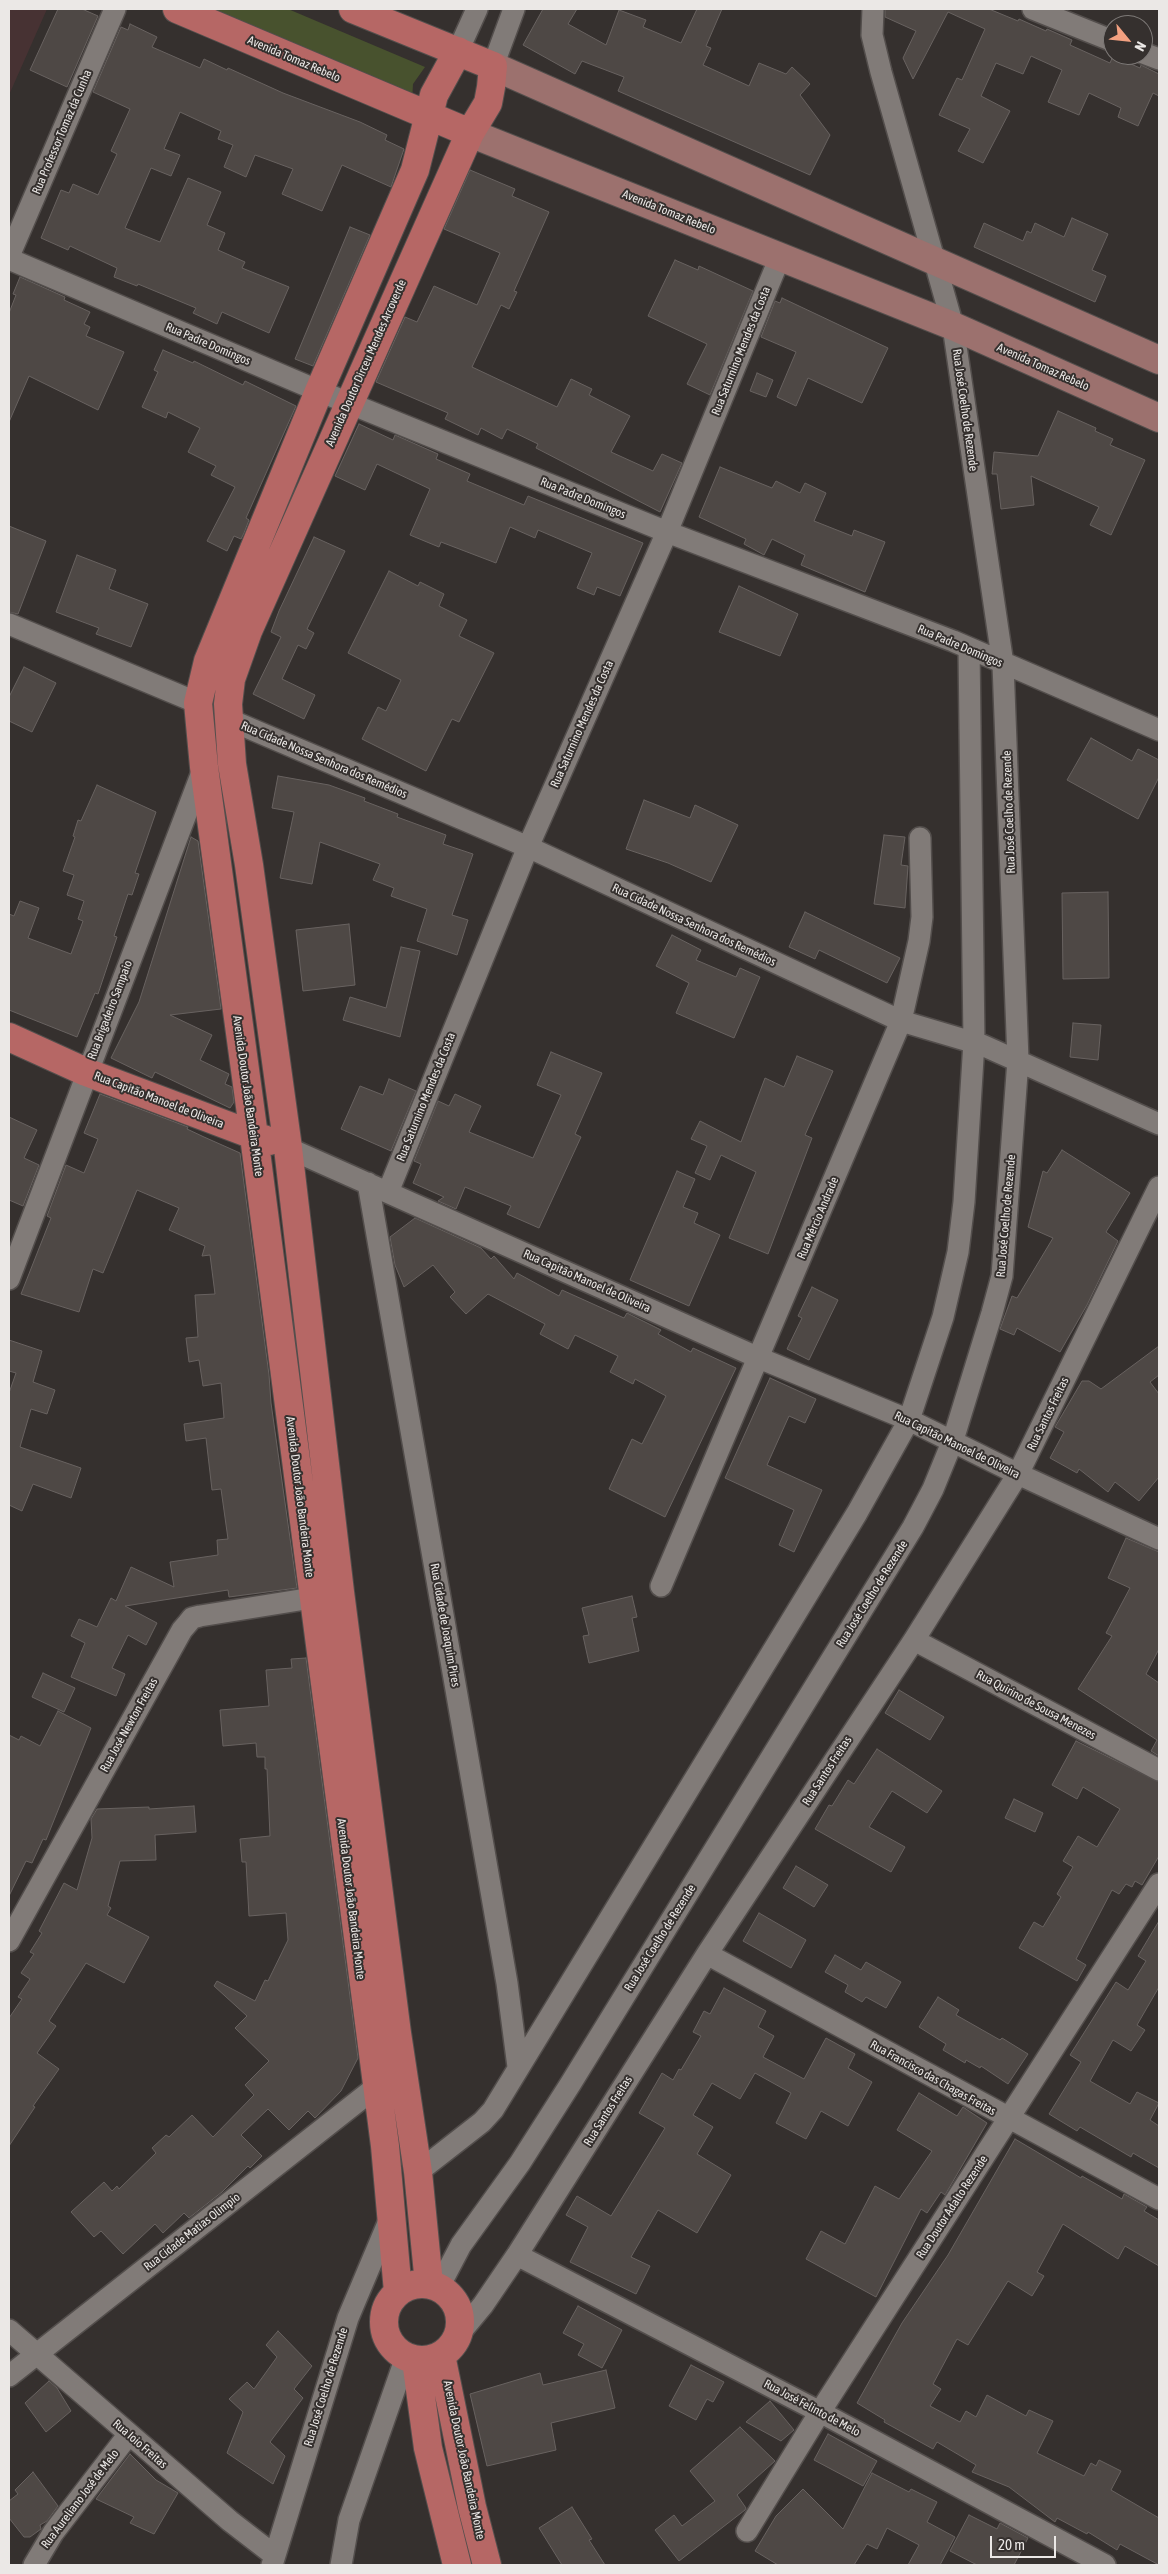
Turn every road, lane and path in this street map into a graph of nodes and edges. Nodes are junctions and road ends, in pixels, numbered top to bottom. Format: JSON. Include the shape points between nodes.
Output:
{"nodes":[{"id":1,"x":115,"y":9,"type":"edge"},
{"id":2,"x":177,"y":9,"type":"edge"},
{"id":3,"x":353,"y":9,"type":"edge"},
{"id":4,"x":477,"y":9,"type":"edge"},
{"id":5,"x":514,"y":9,"type":"edge"},
{"id":6,"x":873,"y":9,"type":"edge"},
{"id":7,"x":1033,"y":9,"type":"edge"},
{"id":8,"x":1103,"y":37,"type":"edge"},
{"id":9,"x":458,"y":51,"type":"junction"},
{"id":10,"x":493,"y":66,"type":"junction"},
{"id":11,"x":429,"y":117,"type":"junction"},
{"id":12,"x":470,"y":133,"type":"junction"},
{"id":13,"x":9,"y":257,"type":"edge"},
{"id":14,"x":780,"y":257,"type":"junction"},
{"id":15,"x":934,"y":260,"type":"junction"},
{"id":16,"x":953,"y":326,"type":"junction"},
{"id":17,"x":1159,"y":360,"type":"edge"},
{"id":18,"x":319,"y":391,"type":"junction"},
{"id":19,"x":348,"y":402,"type":"junction"},
{"id":20,"x":1159,"y":418,"type":"edge"},
{"id":21,"x":667,"y":532,"type":"junction"},
{"id":22,"x":9,"y":624,"type":"edge"},
{"id":23,"x":236,"y":628,"type":"junction"},
{"id":24,"x":969,"y":648,"type":"junction"},
{"id":25,"x":1003,"y":664,"type":"junction"},
{"id":26,"x":198,"y":703,"type":"junction"},
{"id":27,"x":230,"y":720,"type":"junction"},
{"id":28,"x":1159,"y":730,"type":"edge"},
{"id":29,"x":232,"y":764,"type":"junction"},
{"id":30,"x":204,"y":767,"type":"junction"},
{"id":31,"x":920,"y":838,"type":"dead end"},
{"id":32,"x":528,"y":847,"type":"junction"},
{"id":33,"x":249,"y":865,"type":"junction"},
{"id":34,"x":218,"y":873,"type":"junction"},
{"id":35,"x":901,"y":1022,"type":"junction"},
{"id":36,"x":9,"y":1037,"type":"edge"},
{"id":37,"x":974,"y":1042,"type":"junction"},
{"id":38,"x":1018,"y":1060,"type":"junction"},
{"id":39,"x":86,"y":1072,"type":"junction"},
{"id":40,"x":1159,"y":1124,"type":"edge"},
{"id":41,"x":254,"y":1136,"type":"junction"},
{"id":42,"x":288,"y":1148,"type":"junction"},
{"id":43,"x":1159,"y":1187,"type":"edge"},
{"id":44,"x":378,"y":1188,"type":"junction"},
{"id":45,"x":9,"y":1279,"type":"edge"},
{"id":46,"x":759,"y":1358,"type":"junction"},
{"id":47,"x":909,"y":1420,"type":"junction"},
{"id":48,"x":953,"y":1440,"type":"junction"},
{"id":49,"x":1018,"y":1474,"type":"junction"},
{"id":50,"x":1159,"y":1539,"type":"edge"},
{"id":51,"x":661,"y":1586,"type":"dead end"},
{"id":52,"x":312,"y":1598,"type":"junction"},
{"id":53,"x":914,"y":1640,"type":"junction"},
{"id":54,"x":1159,"y":1770,"type":"edge"},
{"id":55,"x":1159,"y":1884,"type":"edge"},
{"id":56,"x":9,"y":1941,"type":"edge"},
{"id":57,"x":707,"y":1954,"type":"junction"},
{"id":58,"x":518,"y":2067,"type":"junction"},
{"id":59,"x":376,"y":2087,"type":"junction"},
{"id":60,"x":1008,"y":2119,"type":"junction"},
{"id":61,"x":418,"y":2172,"type":"junction"},
{"id":62,"x":1159,"y":2199,"type":"edge"},
{"id":63,"x":392,"y":2214,"type":"junction"},
{"id":64,"x":517,"y":2255,"type":"junction"},
{"id":65,"x":434,"y":2286,"type":"junction"},
{"id":66,"x":398,"y":2292,"type":"junction"},
{"id":67,"x":9,"y":2330,"type":"edge"},
{"id":68,"x":459,"y":2334,"type":"junction"},
{"id":69,"x":37,"y":2354,"type":"junction"},
{"id":70,"x":421,"y":2357,"type":"junction"},
{"id":71,"x":9,"y":2376,"type":"edge"},
{"id":72,"x":820,"y":2412,"type":"junction"},
{"id":73,"x":129,"y":2434,"type":"junction"},
{"id":74,"x":747,"y":2532,"type":"dead end"},
{"id":75,"x":273,"y":2560,"type":"edge"},
{"id":76,"x":34,"y":2565,"type":"edge"},
{"id":77,"x":341,"y":2565,"type":"edge"},
{"id":78,"x":457,"y":2565,"type":"edge"},
{"id":79,"x":487,"y":2565,"type":"edge"},
{"id":80,"x":1105,"y":2565,"type":"edge"}],
"edges":[{"from":1,"to":13,"type":"street","name":"Rua Professor Tomaz da Cunha"},
{"from":2,"to":11,"type":"main road","name":"Avenida Tomaz Rebelo"},
{"from":3,"to":9,"type":"main road"},
{"from":4,"to":9,"type":"street","name":"Avenida Doutor Dirceu Mendes Arcoverde"},
{"from":5,"to":10,"type":"street","name":"Avenida Doutor Dirceu Mendes Arcoverde"},
{"from":6,"to":15,"type":"street","name":"Rua José Coelho de Rezende","via":[[872,35]]},
{"from":7,"to":8,"type":"street"},
{"from":9,"to":10,"type":"main road"},
{"from":9,"to":11,"type":"main road","name":"Avenida Doutor Dirceu Mendes Arcoverde","via":[[437,88]]},
{"from":10,"to":12,"type":"main road","name":"Avenida Doutor Dirceu Mendes Arcoverde","via":[[488,103]]},
{"from":10,"to":15,"type":"main road"},
{"from":11,"to":12,"type":"main road","name":"Avenida Tomaz Rebelo"},
{"from":11,"to":18,"type":"main road","name":"Avenida Doutor Dirceu Mendes Arcoverde","via":[[414,170]]},
{"from":12,"to":14,"type":"main road","name":"Avenida Tomaz Rebelo"},
{"from":12,"to":19,"type":"main road","name":"Avenida Doutor Dirceu Mendes Arcoverde"},
{"from":13,"to":18,"type":"street","name":"Rua Padre Domingos"},
{"from":14,"to":16,"type":"main road","name":"Avenida Tomaz Rebelo"},
{"from":14,"to":21,"type":"street","name":"Rua Saturnino Mendes da Costa"},
{"from":15,"to":16,"type":"street","name":"Rua José Coelho de Rezende"},
{"from":15,"to":17,"type":"main road"},
{"from":16,"to":20,"type":"main road","name":"Avenida Tomaz Rebelo"},
{"from":16,"to":25,"type":"street","name":"Rua José Coelho de Rezende"},
{"from":18,"to":19,"type":"street","name":"Rua Padre Domingos"},
{"from":18,"to":23,"type":"main road","name":"Avenida Doutor Dirceu Mendes Arcoverde"},
{"from":19,"to":21,"type":"street","name":"Rua Padre Domingos"},
{"from":19,"to":23,"type":"main road","name":"Avenida Doutor Dirceu Mendes Arcoverde"},
{"from":21,"to":24,"type":"street","name":"Rua Padre Domingos"},
{"from":21,"to":32,"type":"street","name":"Rua Saturnino Mendes da Costa"},
{"from":22,"to":26,"type":"street"},
{"from":23,"to":26,"type":"main road","name":"Avenida Doutor Dirceu Mendes Arcoverde","via":[[208,661]]},
{"from":23,"to":27,"type":"main road","name":"Avenida Doutor Dirceu Mendes Arcoverde","via":[[228,691]]},
{"from":24,"to":25,"type":"street","name":"Rua Padre Domingos"},
{"from":24,"to":37,"type":"street"},
{"from":25,"to":28,"type":"street","name":"Rua Padre Domingos"},
{"from":25,"to":38,"type":"street","name":"Rua José Coelho de Rezende"},
{"from":26,"to":30,"type":"main road","name":"Avenida Doutor João Bandeira Monte"},
{"from":27,"to":29,"type":"main road"},
{"from":27,"to":32,"type":"street","name":"Rua Cidade Nossa Senhora dos Remédios"},
{"from":29,"to":30,"type":"street"},
{"from":29,"to":33,"type":"main road"},
{"from":30,"to":34,"type":"main road","name":"Avenida Doutor João Bandeira Monte"},
{"from":30,"to":39,"type":"street","name":"Rua Brigadeiro Sampaio"},
{"from":31,"to":35,"type":"street","name":"Rua Mércio Andrade","via":[[920,941]]},
{"from":32,"to":35,"type":"street","name":"Rua Cidade Nossa Senhora dos Remédios"},
{"from":32,"to":44,"type":"street","name":"Rua Saturnino Mendes da Costa"},
{"from":33,"to":34,"type":"main road"},
{"from":33,"to":42,"type":"main road"},
{"from":34,"to":41,"type":"main road","name":"Avenida Doutor João Bandeira Monte"},
{"from":35,"to":37,"type":"street","name":"Rua Cidade Nossa Senhora dos Remédios"},
{"from":35,"to":46,"type":"street","name":"Rua Mércio Andrade"},
{"from":36,"to":39,"type":"main road","name":"Rua Capitão Manoel de Oliveira"},
{"from":37,"to":38,"type":"street","name":"Rua Cidade Nossa Senhora dos Remédios"},
{"from":37,"to":47,"type":"street","via":[[958,1252],[934,1349]]},
{"from":38,"to":40,"type":"street","name":"Rua Cidade Nossa Senhora dos Remédios"},
{"from":38,"to":48,"type":"street","name":"Rua José Coelho de Rezende","via":[[1002,1276]]},
{"from":39,"to":41,"type":"main road","name":"Rua Capitão Manoel de Oliveira"},
{"from":39,"to":45,"type":"street","name":"Rua Brigadeiro Sampaio"},
{"from":41,"to":42,"type":"main road","name":"Rua Capitão Manoel de Oliveira"},
{"from":41,"to":52,"type":"main road","name":"Avenida Doutor João Bandeira Monte"},
{"from":42,"to":44,"type":"street","name":"Rua Capitão Manoel de Oliveira"},
{"from":42,"to":61,"type":"main road","via":[[343,1611]]},
{"from":43,"to":49,"type":"street","name":"Rua Santos Freitas"},
{"from":44,"to":46,"type":"street","name":"Rua Capitão Manoel de Oliveira"},
{"from":44,"to":58,"type":"street","name":"Rua Cidade de Joaquim Pires"},
{"from":46,"to":47,"type":"street","name":"Rua Capitão Manoel de Oliveira"},
{"from":46,"to":51,"type":"street","name":"Rua Mércio Andrade"},
{"from":47,"to":48,"type":"street","name":"Rua Capitão Manoel de Oliveira"},
{"from":47,"to":58,"type":"street","via":[[857,1513]]},
{"from":48,"to":49,"type":"street","name":"Rua Capitão Manoel de Oliveira"},
{"from":48,"to":65,"type":"street","name":"Rua José Coelho de Rezende","via":[[933,1489],[913,1526],[571,2083]]},
{"from":49,"to":50,"type":"street","name":"Rua Capitão Manoel de Oliveira"},
{"from":49,"to":53,"type":"street","name":"Rua Santos Freitas"},
{"from":52,"to":56,"type":"street","name":"Rua José Newton Freitas","via":[[192,1618],[177,1638]]},
{"from":52,"to":59,"type":"main road","name":"Avenida Doutor João Bandeira Monte"},
{"from":53,"to":54,"type":"street","name":"Rua Quirino de Sousa Menezes"},
{"from":53,"to":57,"type":"street","name":"Rua Santos Freitas"},
{"from":55,"to":60,"type":"street","name":"Rua Doutor Adalto Rezende"},
{"from":57,"to":60,"type":"street","name":"Rua Francisco das Chagas Freitas"},
{"from":57,"to":64,"type":"street","name":"Rua Santos Freitas"},
{"from":58,"to":61,"type":"street","via":[[493,2110],[482,2122]]},
{"from":59,"to":63,"type":"main road","name":"Avenida Doutor João Bandeira Monte"},
{"from":59,"to":69,"type":"street","name":"Rua Cidade Matias Olimpio"},
{"from":60,"to":62,"type":"street","name":"Rua Francisco das Chagas Freitas"},
{"from":60,"to":72,"type":"street","name":"Rua Doutor Adalto Rezende"},
{"from":61,"to":65,"type":"main road"},
{"from":63,"to":66,"type":"main road","name":"Avenida Doutor João Bandeira Monte"},
{"from":63,"to":75,"type":"street","name":"Rua José Coelho de Rezende","via":[[348,2318]]},
{"from":64,"to":68,"type":"street","name":"Rua Santos Freitas"},
{"from":64,"to":72,"type":"street","name":"Rua José Felinto de Melo"},
{"from":65,"to":66,"type":"main road","via":[[411,2286]]},
{"from":65,"to":68,"type":"main road","via":[[455,2302],[461,2323]]},
{"from":66,"to":70,"type":"main road","via":[[386,2311],[384,2322],[390,2342]]},
{"from":67,"to":69,"type":"street","name":"Rua Ioio Freitas"},
{"from":68,"to":70,"type":"main road","via":[[454,2343]]},
{"from":69,"to":71,"type":"street","name":"Rua Cidade Matias Olimpio"},
{"from":69,"to":73,"type":"street","name":"Rua Ioio Freitas"},
{"from":70,"to":77,"type":"street","via":[[349,2520]]},
{"from":70,"to":78,"type":"main road","via":[[428,2448]]},
{"from":70,"to":79,"type":"main road","name":"Avenida Doutor João Bandeira Monte","via":[[470,2499]]},
{"from":72,"to":74,"type":"street","name":"Rua Doutor Adalto Rezende"},
{"from":72,"to":80,"type":"street","name":"Rua José Felinto de Melo"},
{"from":73,"to":75,"type":"street","name":"Rua Ioio Freitas"},
{"from":73,"to":76,"type":"street","name":"Rua Aureliano José de Melo","via":[[64,2518]]}]}
